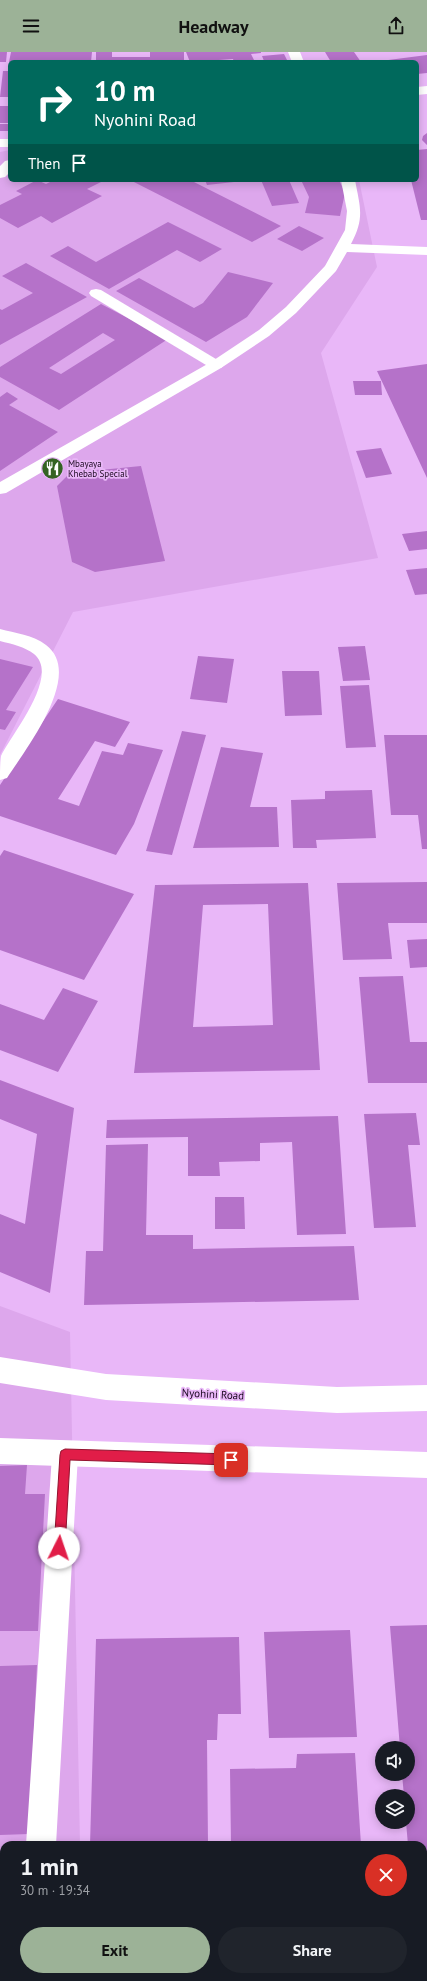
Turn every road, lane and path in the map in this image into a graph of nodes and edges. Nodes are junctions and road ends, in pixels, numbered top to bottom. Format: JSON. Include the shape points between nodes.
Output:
{"nodes":[{"id":1,"x":8,"y":166,"type":"edge"},
{"id":2,"x":0,"y":174,"type":"edge"},
{"id":3,"x":348,"y":182,"type":"edge"},
{"id":4,"x":344,"y":248,"type":"junction"},
{"id":5,"x":427,"y":251,"type":"edge"},
{"id":6,"x":96,"y":293,"type":"dead end"},
{"id":7,"x":216,"y":365,"type":"junction"},
{"id":8,"x":0,"y":489,"type":"edge"},
{"id":9,"x":0,"y":635,"type":"edge"},
{"id":10,"x":0,"y":773,"type":"edge"},
{"id":11,"x":0,"y":1370,"type":"edge"},
{"id":12,"x":427,"y":1398,"type":"edge"},
{"id":13,"x":0,"y":1451,"type":"edge"},
{"id":14,"x":65,"y":1455,"type":"junction"},
{"id":15,"x":427,"y":1465,"type":"edge"},
{"id":16,"x":41,"y":1841,"type":"edge"}],
"edges":[{"from":1,"to":2,"type":"street"},
{"from":3,"to":4,"type":"street","via":[[354,211],[352,230]]},
{"from":4,"to":5,"type":"street"},
{"from":4,"to":7,"type":"street","via":[[331,268],[291,310],[264,333]]},
{"from":6,"to":7,"type":"street"},
{"from":7,"to":8,"type":"street"},
{"from":9,"to":10,"type":"street","via":[[28,642],[45,654],[51,671],[48,691],[37,714]]},
{"from":11,"to":12,"type":"street","name":"Nyohini Road","via":[[106,1387],[337,1400]]},
{"from":13,"to":14,"type":"street"},
{"from":14,"to":15,"type":"street"},
{"from":14,"to":16,"type":"street"}]}
